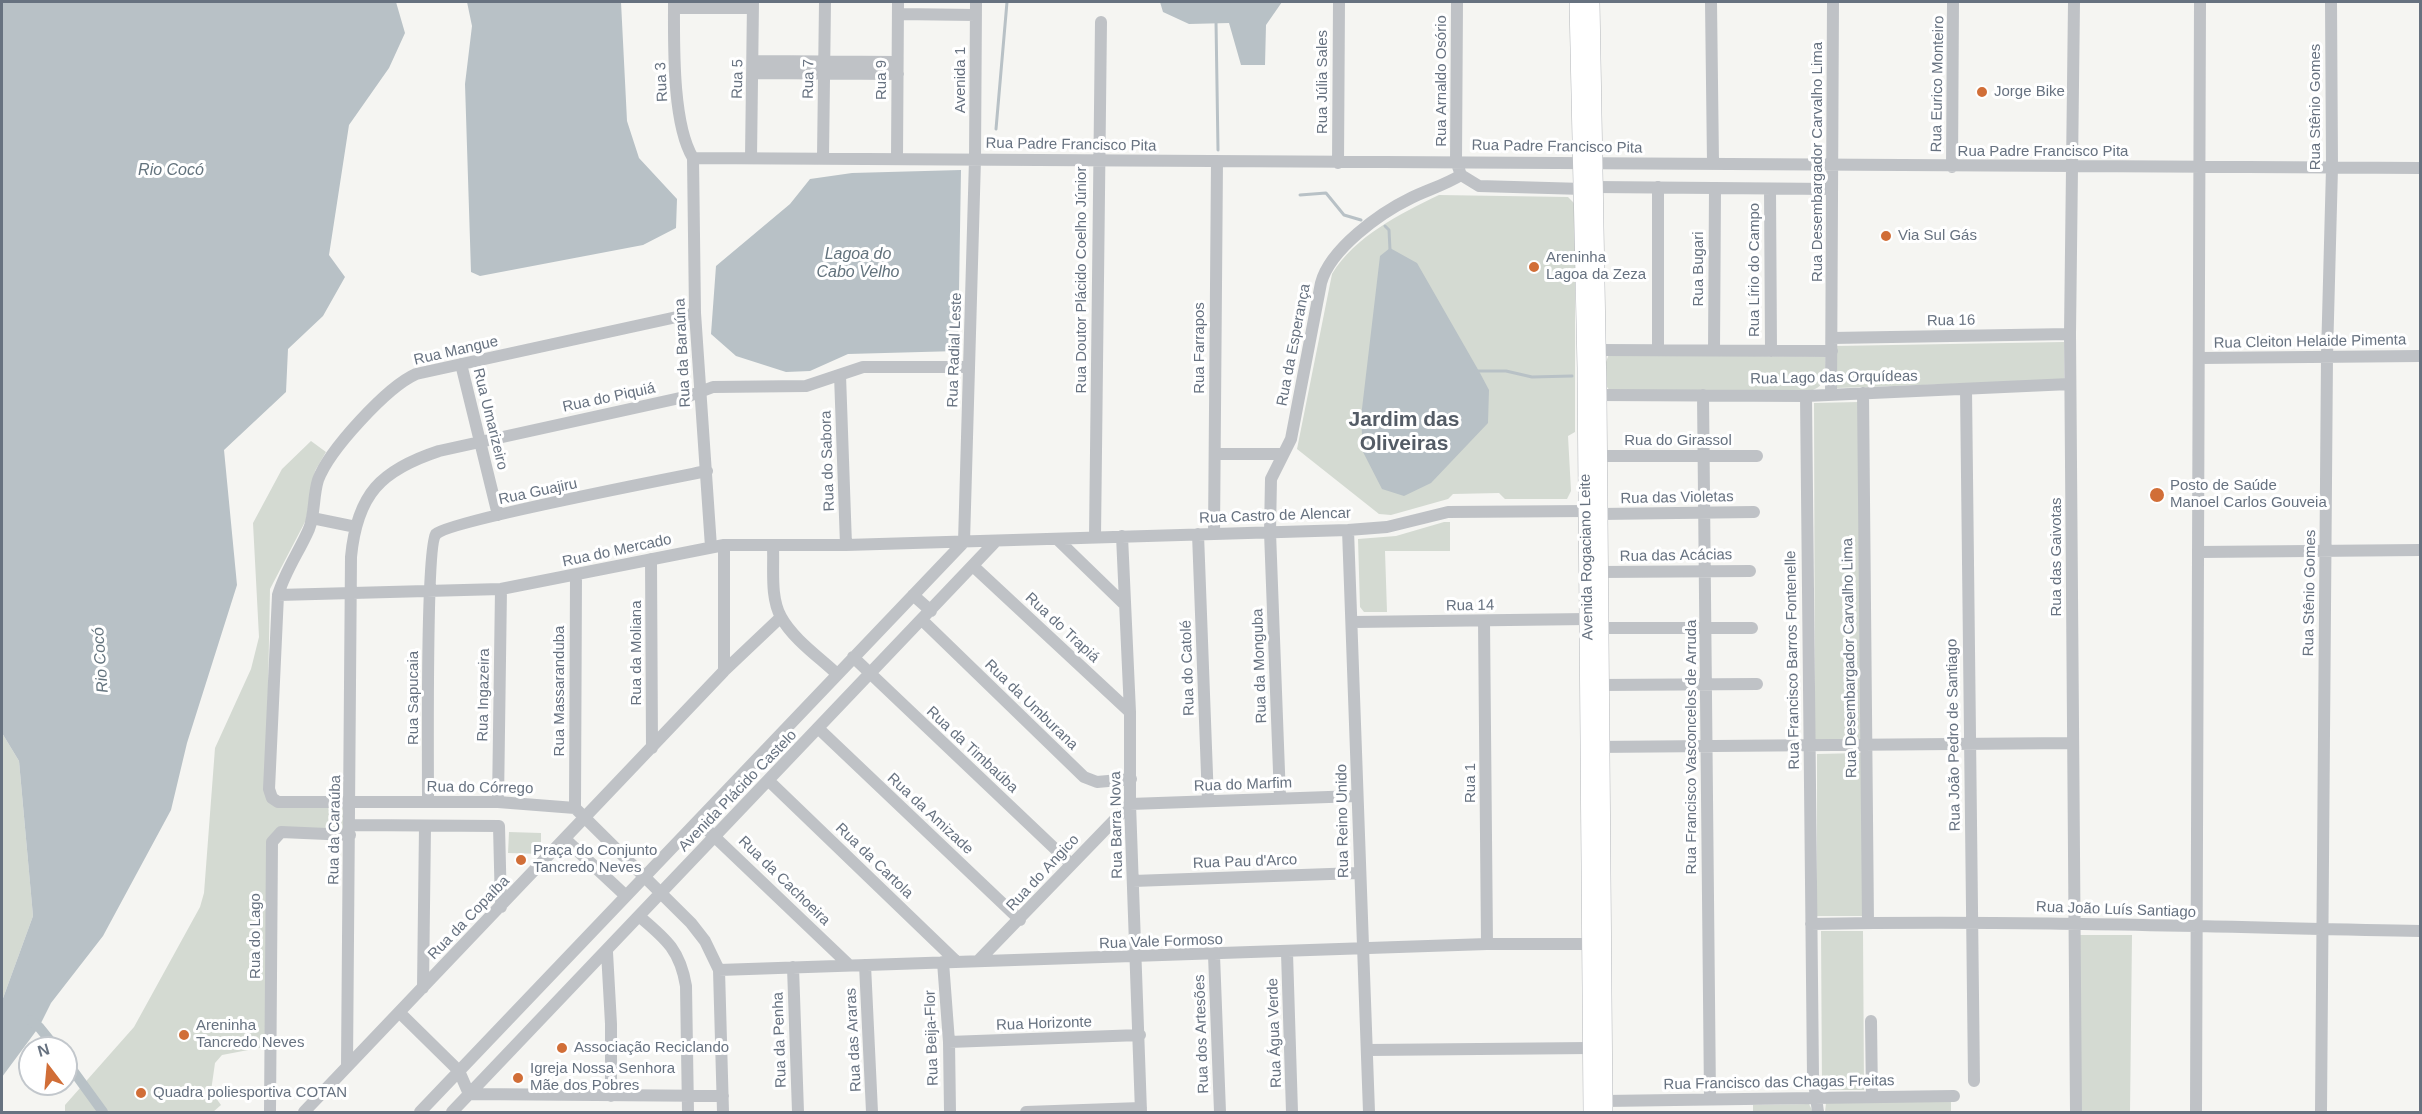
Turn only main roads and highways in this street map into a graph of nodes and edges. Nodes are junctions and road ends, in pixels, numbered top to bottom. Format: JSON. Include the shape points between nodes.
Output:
{"nodes":[{"id":1,"x":1577,"y":2,"type":"edge"},
{"id":2,"x":1592,"y":2,"type":"edge"},
{"id":3,"x":1588,"y":163,"type":"junction"},
{"id":4,"x":1592,"y":381,"type":"junction"},
{"id":5,"x":1593,"y":513,"type":"junction"},
{"id":6,"x":1595,"y":747,"type":"junction"},
{"id":7,"x":1597,"y":944,"type":"junction"},
{"id":8,"x":1605,"y":1107,"type":"edge"},
{"id":9,"x":1591,"y":1113,"type":"edge"}],
"edges":[{"from":1,"to":3,"type":"main road","name":"Avenida Rogaciano Leite"},
{"from":2,"to":3,"type":"main road","name":"Avenida Rogaciano Leite"},
{"from":3,"to":4,"type":"main road","name":"Avenida Rogaciano Leite"},
{"from":4,"to":5,"type":"main road","name":"Avenida Rogaciano Leite"},
{"from":4,"to":5,"type":"main road","name":"Avenida Rogaciano Leite","via":[[1599,456]]},
{"from":5,"to":6,"type":"main road","name":"Avenida Rogaciano Leite","via":[[1587,619]]},
{"from":5,"to":6,"type":"main road","name":"Avenida Rogaciano Leite","via":[[1601,572],[1601,685]]},
{"from":6,"to":7,"type":"main road","name":"Avenida Rogaciano Leite"},
{"from":7,"to":8,"type":"main road","name":"Avenida Rogaciano Leite"},
{"from":7,"to":9,"type":"main road","name":"Avenida Rogaciano Leite","via":[[1590,1048]]}]}
